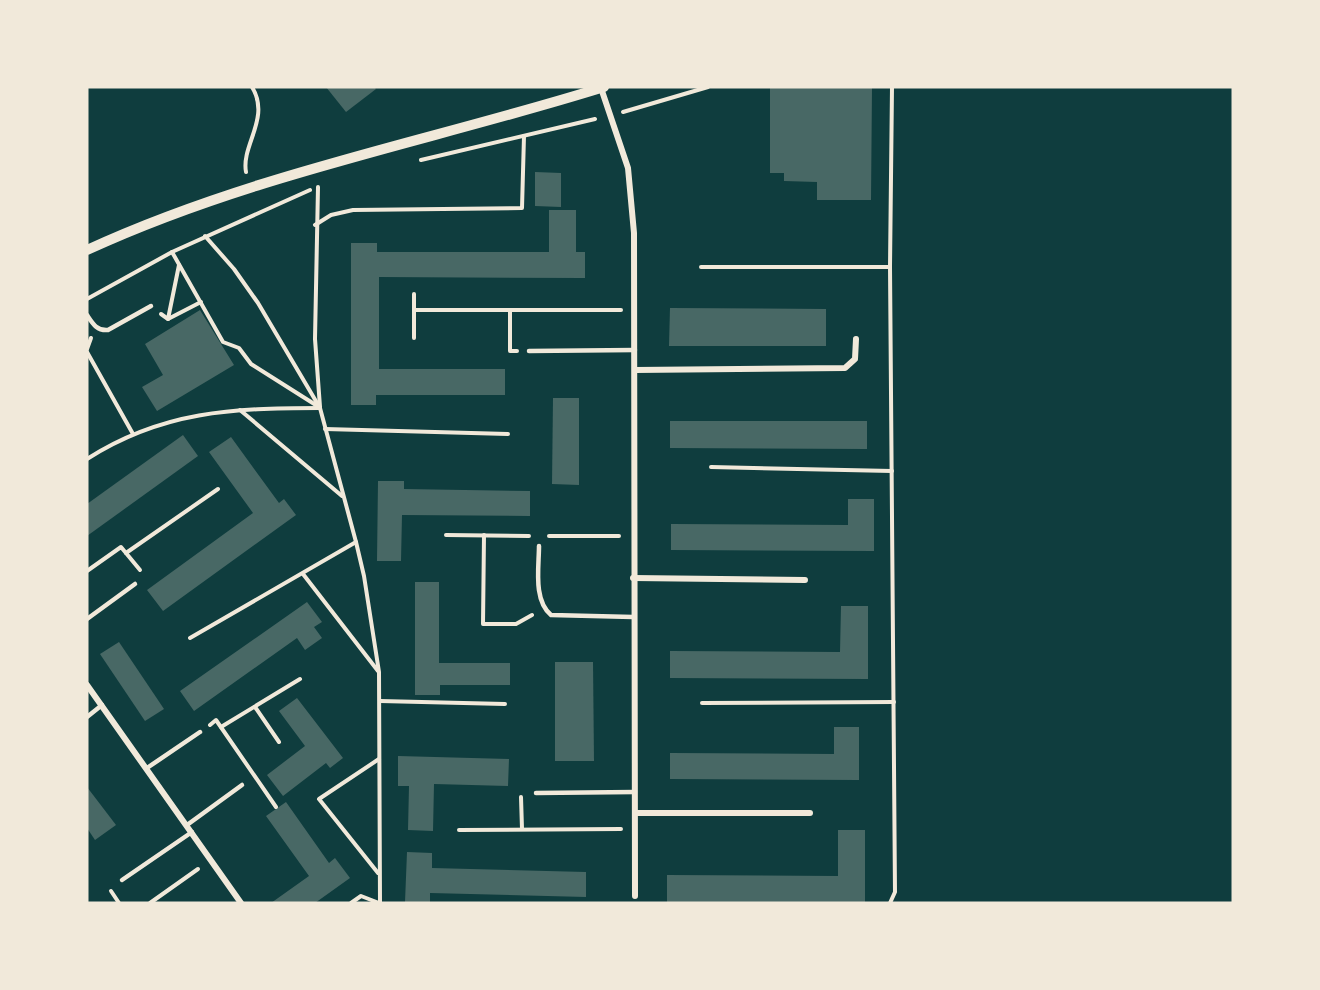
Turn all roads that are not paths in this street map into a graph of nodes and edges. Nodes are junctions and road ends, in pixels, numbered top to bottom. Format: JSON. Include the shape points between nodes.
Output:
{"nodes":[{"id":1,"x":602,"y":88,"type":"edge"},
{"id":2,"x":87,"y":250,"type":"edge"},
{"id":3,"x":151,"y":306,"type":"road end"},
{"id":4,"x":87,"y":315,"type":"edge"},
{"id":5,"x":856,"y":339,"type":"dead end"},
{"id":6,"x":635,"y":350,"type":"junction"},
{"id":7,"x":529,"y":351,"type":"road end"},
{"id":8,"x":635,"y":370,"type":"junction"},
{"id":9,"x":539,"y":546,"type":"dead end"},
{"id":10,"x":633,"y":578,"type":"junction"},
{"id":11,"x":805,"y":580,"type":"dead end"},
{"id":12,"x":135,"y":584,"type":"road end"},
{"id":13,"x":633,"y":617,"type":"junction"},
{"id":14,"x":87,"y":619,"type":"edge"},
{"id":15,"x":87,"y":685,"type":"edge"},
{"id":16,"x":102,"y":705,"type":"junction"},
{"id":17,"x":87,"y":717,"type":"edge"},
{"id":18,"x":200,"y":732,"type":"road end"},
{"id":19,"x":147,"y":768,"type":"junction"},
{"id":20,"x":242,"y":785,"type":"dead end"},
{"id":21,"x":635,"y":792,"type":"junction"},
{"id":22,"x":536,"y":793,"type":"road end"},
{"id":23,"x":635,"y":813,"type":"junction"},
{"id":24,"x":810,"y":813,"type":"dead end"},
{"id":25,"x":187,"y":825,"type":"junction"},
{"id":26,"x":192,"y":832,"type":"junction"},
{"id":27,"x":122,"y":880,"type":"dead end"},
{"id":28,"x":635,"y":896,"type":"dead end"},
{"id":29,"x":241,"y":903,"type":"edge"}],
"edges":[{"from":1,"to":2,"type":"street","via":[[250,187],[150,221]]},
{"from":1,"to":6,"type":"street","via":[[628,168],[634,233]]},
{"from":3,"to":4,"type":"lane","via":[[102,331]]},
{"from":5,"to":8,"type":"street","via":[[855,359],[845,368]]},
{"from":6,"to":7,"type":"lane"},
{"from":6,"to":8,"type":"street"},
{"from":8,"to":10,"type":"street"},
{"from":9,"to":13,"type":"lane","via":[[540,598],[550,615]]},
{"from":10,"to":11,"type":"street"},
{"from":10,"to":13,"type":"street"},
{"from":12,"to":14,"type":"lane"},
{"from":13,"to":21,"type":"street"},
{"from":15,"to":16,"type":"street"},
{"from":16,"to":17,"type":"lane"},
{"from":16,"to":19,"type":"street"},
{"from":18,"to":19,"type":"lane"},
{"from":19,"to":25,"type":"street"},
{"from":20,"to":25,"type":"lane"},
{"from":21,"to":22,"type":"lane"},
{"from":21,"to":23,"type":"street"},
{"from":23,"to":24,"type":"street"},
{"from":23,"to":28,"type":"street"},
{"from":25,"to":26,"type":"street"},
{"from":26,"to":27,"type":"lane"},
{"from":26,"to":29,"type":"street"}]}
